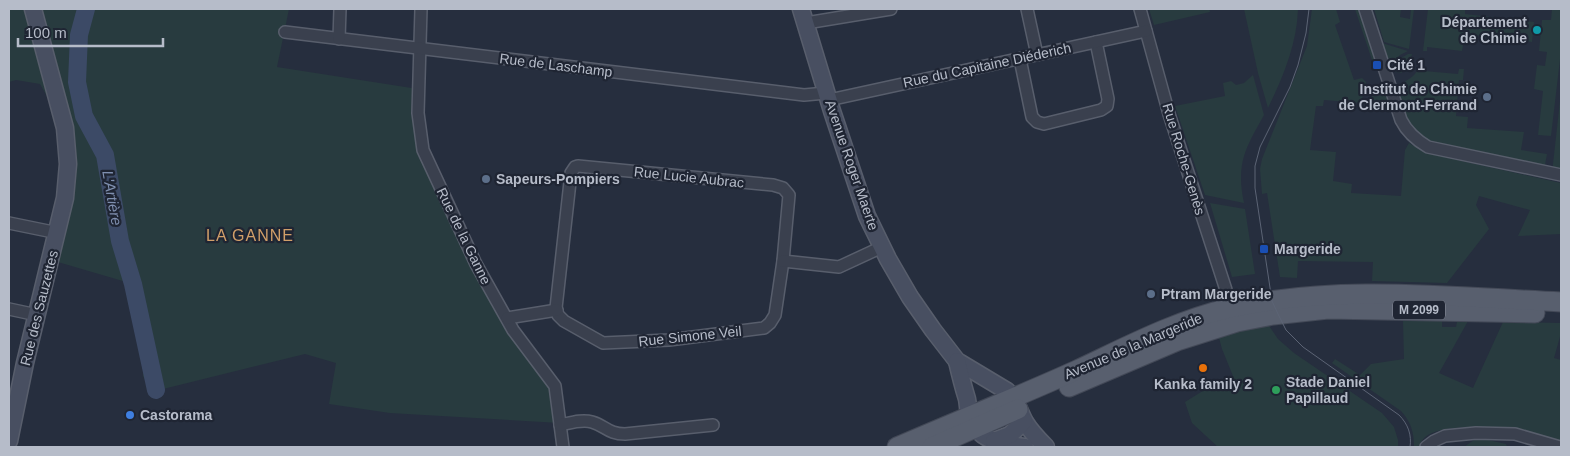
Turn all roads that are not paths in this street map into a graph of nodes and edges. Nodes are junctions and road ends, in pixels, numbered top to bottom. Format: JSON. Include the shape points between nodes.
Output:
{"nodes":[{"id":1,"x":33,"y":9,"type":"edge"},
{"id":2,"x":340,"y":9,"type":"edge"},
{"id":3,"x":421,"y":9,"type":"edge"},
{"id":4,"x":891,"y":9,"type":"edge"},
{"id":5,"x":1027,"y":9,"type":"edge"},
{"id":6,"x":1140,"y":9,"type":"edge"},
{"id":7,"x":1365,"y":9,"type":"edge"},
{"id":8,"x":803,"y":16,"type":"edge"},
{"id":9,"x":1146,"y":31,"type":"junction"},
{"id":10,"x":285,"y":32,"type":"dead end"},
{"id":11,"x":339,"y":39,"type":"junction"},
{"id":12,"x":1096,"y":42,"type":"junction"},
{"id":13,"x":419,"y":49,"type":"junction"},
{"id":14,"x":1037,"y":55,"type":"junction"},
{"id":15,"x":1020,"y":59,"type":"junction"},
{"id":16,"x":827,"y":96,"type":"junction"},
{"id":17,"x":1561,"y":175,"type":"edge"},
{"id":18,"x":9,"y":223,"type":"edge"},
{"id":19,"x":58,"y":233,"type":"junction"},
{"id":20,"x":882,"y":247,"type":"junction"},
{"id":21,"x":783,"y":261,"type":"junction"},
{"id":22,"x":1561,"y":302,"type":"edge"},
{"id":23,"x":1229,"y":308,"type":"junction"},
{"id":24,"x":9,"y":309,"type":"edge"},
{"id":25,"x":557,"y":310,"type":"junction"},
{"id":26,"x":1561,"y":314,"type":"edge"},
{"id":27,"x":37,"y":315,"type":"junction"},
{"id":28,"x":507,"y":318,"type":"junction"},
{"id":29,"x":1177,"y":341,"type":"junction"},
{"id":30,"x":957,"y":361,"type":"junction"},
{"id":31,"x":996,"y":385,"type":"junction"},
{"id":32,"x":1019,"y":409,"type":"junction"},
{"id":33,"x":971,"y":415,"type":"junction"},
{"id":34,"x":713,"y":424,"type":"dead end"},
{"id":35,"x":560,"y":425,"type":"junction"},
{"id":36,"x":9,"y":441,"type":"edge"},
{"id":37,"x":994,"y":441,"type":"junction"},
{"id":38,"x":564,"y":447,"type":"edge"},
{"id":39,"x":896,"y":447,"type":"edge"},
{"id":40,"x":932,"y":447,"type":"edge"},
{"id":41,"x":1025,"y":447,"type":"edge"},
{"id":42,"x":1046,"y":447,"type":"edge"},
{"id":43,"x":1426,"y":447,"type":"edge"},
{"id":44,"x":1560,"y":447,"type":"edge"}],
"edges":[{"from":1,"to":19,"type":"main road","name":"Rue des Sauzettes","via":[[65,128],[68,164]]},
{"from":2,"to":11,"type":"street"},
{"from":3,"to":13,"type":"street","name":"Rue de la Ganne"},
{"from":4,"to":8,"type":"street"},
{"from":5,"to":14,"type":"street"},
{"from":6,"to":9,"type":"street","name":"Rue Roche-Genès"},
{"from":7,"to":17,"type":"street","via":[[1402,120],[1414,137],[1428,146]]},
{"from":8,"to":16,"type":"main road","name":"Avenue Roger Maerte"},
{"from":9,"to":12,"type":"street","name":"Rue du Capitaine Diéderich"},
{"from":9,"to":23,"type":"street","name":"Rue Roche-Genès"},
{"from":10,"to":11,"type":"street","name":"Rue de Laschamp"},
{"from":11,"to":13,"type":"street","name":"Rue de Laschamp"},
{"from":12,"to":14,"type":"street","name":"Rue du Capitaine Diéderich"},
{"from":12,"to":15,"type":"street","via":[[1107,106],[1044,124],[1032,117]]},
{"from":13,"to":16,"type":"street","name":"Rue de Laschamp"},
{"from":13,"to":28,"type":"street","name":"Rue de la Ganne","via":[[418,112],[423,150],[476,264]]},
{"from":14,"to":15,"type":"street","name":"Rue du Capitaine Diéderich"},
{"from":15,"to":16,"type":"street","name":"Rue du Capitaine Diéderich"},
{"from":16,"to":20,"type":"main road","name":"Avenue Roger Maerte","via":[[867,216]]},
{"from":18,"to":19,"type":"street"},
{"from":19,"to":27,"type":"main road","name":"Rue des Sauzettes"},
{"from":20,"to":21,"type":"street","via":[[839,267]]},
{"from":20,"to":30,"type":"main road","name":"Avenue Roger Maerte","via":[[910,297]]},
{"from":21,"to":25,"type":"street","name":"Rue Simone Veil","via":[[774,315],[764,328],[669,340],[603,343],[564,321]]},
{"from":21,"to":25,"type":"street","name":"Rue Lucie Aubrac","via":[[789,195],[783,188],[578,166],[571,174]]},
{"from":22,"to":23,"type":"main road","name":"Avenue de la Margeride","number":"M 2099","via":[[1336,294],[1285,298]]},
{"from":23,"to":29,"type":"street","via":[[1226,316]]},
{"from":23,"to":32,"type":"main road","name":"Avenue de la Margeride","number":"M 2099","via":[[1167,329]]},
{"from":24,"to":27,"type":"street"},
{"from":25,"to":28,"type":"street"},
{"from":26,"to":29,"type":"main road","name":"Avenue de la Margeride","number":"M 2099","via":[[1328,308],[1238,322]]},
{"from":27,"to":36,"type":"main road","name":"Rue des Sauzettes"},
{"from":28,"to":35,"type":"street","name":"Rue de la Ganne","via":[[555,386]]},
{"from":29,"to":32,"type":"main road","name":"Avenue de la Margeride","number":"M 2099"},
{"from":30,"to":31,"type":"main road","name":"Avenue Roger Maerte"},
{"from":30,"to":33,"type":"main road","name":"Avenue Roger Maerte"},
{"from":31,"to":32,"type":"main road","name":"Avenue Roger Maerte","via":[[1007,391]]},
{"from":31,"to":33,"type":"main road","via":[[981,388]]},
{"from":32,"to":33,"type":"main road","name":"Avenue de la Margeride","number":"M 2099"},
{"from":32,"to":37,"type":"main road","via":[[1010,435]]},
{"from":32,"to":42,"type":"main road","name":"Avenue Roger Maerte","via":[[1033,434]]},
{"from":33,"to":37,"type":"main road","via":[[984,436]]},
{"from":33,"to":39,"type":"main road","name":"Avenue de la Margeride","number":"M 2099"},
{"from":33,"to":40,"type":"main road","name":"Avenue de la Margeride","number":"M 2099"},
{"from":34,"to":35,"type":"street","via":[[625,434],[614,434],[592,422]]},
{"from":35,"to":38,"type":"street","name":"Rue de la Ganne"},
{"from":37,"to":41,"type":"main road"},
{"from":43,"to":44,"type":"street","via":[[1446,436],[1476,433],[1515,434]]}]}
